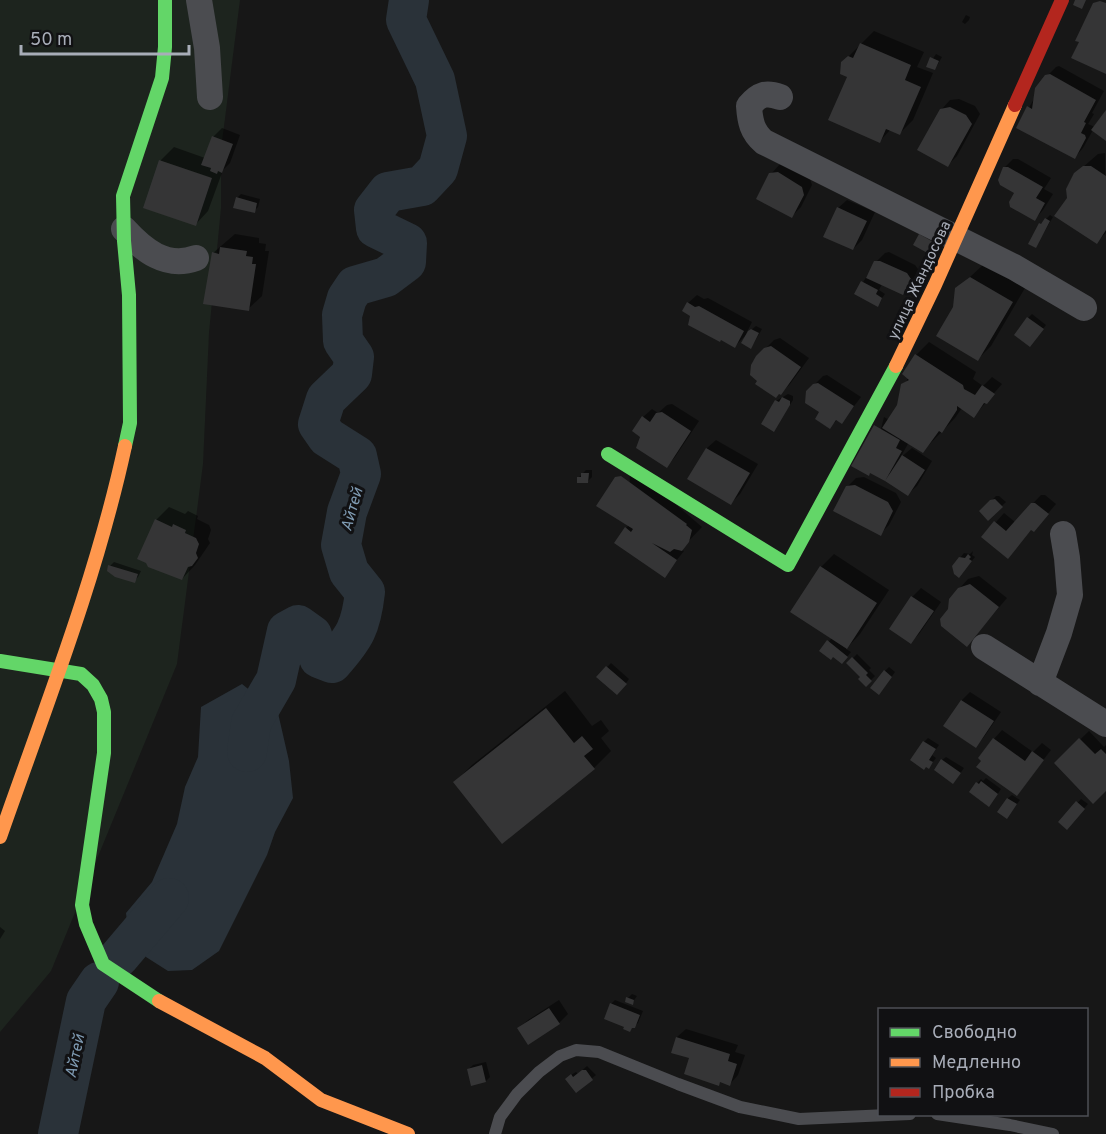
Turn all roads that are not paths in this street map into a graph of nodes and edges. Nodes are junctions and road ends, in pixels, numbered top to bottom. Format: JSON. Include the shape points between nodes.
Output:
{"nodes":[{"id":1,"x":165,"y":0,"type":"edge"},
{"id":2,"x":188,"y":0,"type":"edge"},
{"id":3,"x":199,"y":0,"type":"edge"},
{"id":4,"x":1062,"y":0,"type":"edge"},
{"id":5,"x":162,"y":78,"type":"junction"},
{"id":6,"x":210,"y":96,"type":"dead end"},
{"id":7,"x":780,"y":97,"type":"dead end"},
{"id":8,"x":124,"y":229,"type":"junction"},
{"id":9,"x":956,"y":239,"type":"junction"},
{"id":10,"x":196,"y":258,"type":"dead end"},
{"id":11,"x":1084,"y":308,"type":"dead end"},
{"id":12,"x":608,"y":454,"type":"dead end"},
{"id":13,"x":1063,"y":534,"type":"dead end"},
{"id":14,"x":984,"y":647,"type":"dead end"},
{"id":15,"x":0,"y":661,"type":"edge"},
{"id":16,"x":57,"y":669,"type":"junction"},
{"id":17,"x":1040,"y":683,"type":"junction"},
{"id":18,"x":1106,"y":724,"type":"edge"},
{"id":19,"x":0,"y":837,"type":"edge"},
{"id":20,"x":878,"y":1115,"type":"edge"},
{"id":21,"x":950,"y":1116,"type":"edge"},
{"id":22,"x":408,"y":1134,"type":"edge"},
{"id":23,"x":495,"y":1134,"type":"edge"},
{"id":24,"x":1053,"y":1134,"type":"edge"}],
"edges":[{"from":1,"to":5,"type":"street"},
{"from":2,"to":5,"type":"street"},
{"from":3,"to":6,"type":"street"},
{"from":4,"to":9,"type":"street","name":"улица Жандосова"},
{"from":5,"to":8,"type":"street","via":[[123,196]]},
{"from":7,"to":9,"type":"street","via":[[762,94],[749,106],[755,135]]},
{"from":8,"to":10,"type":"street","via":[[137,243],[168,262]]},
{"from":8,"to":16,"type":"street","via":[[130,423],[98,553]]},
{"from":9,"to":11,"type":"street"},
{"from":9,"to":12,"type":"street","name":"улица Жандосова","via":[[896,367],[788,565]]},
{"from":13,"to":17,"type":"street","via":[[1070,595]]},
{"from":14,"to":17,"type":"street"},
{"from":15,"to":16,"type":"street"},
{"from":16,"to":19,"type":"street"},
{"from":16,"to":22,"type":"street","via":[[81,674],[93,685],[104,712],[105,753],[82,905],[103,964],[146,994],[265,1058],[321,1100]]},
{"from":17,"to":18,"type":"street"},
{"from":20,"to":23,"type":"lane","via":[[799,1119],[740,1107],[599,1052],[576,1050],[538,1072],[500,1117]]},
{"from":21,"to":24,"type":"lane"}]}
